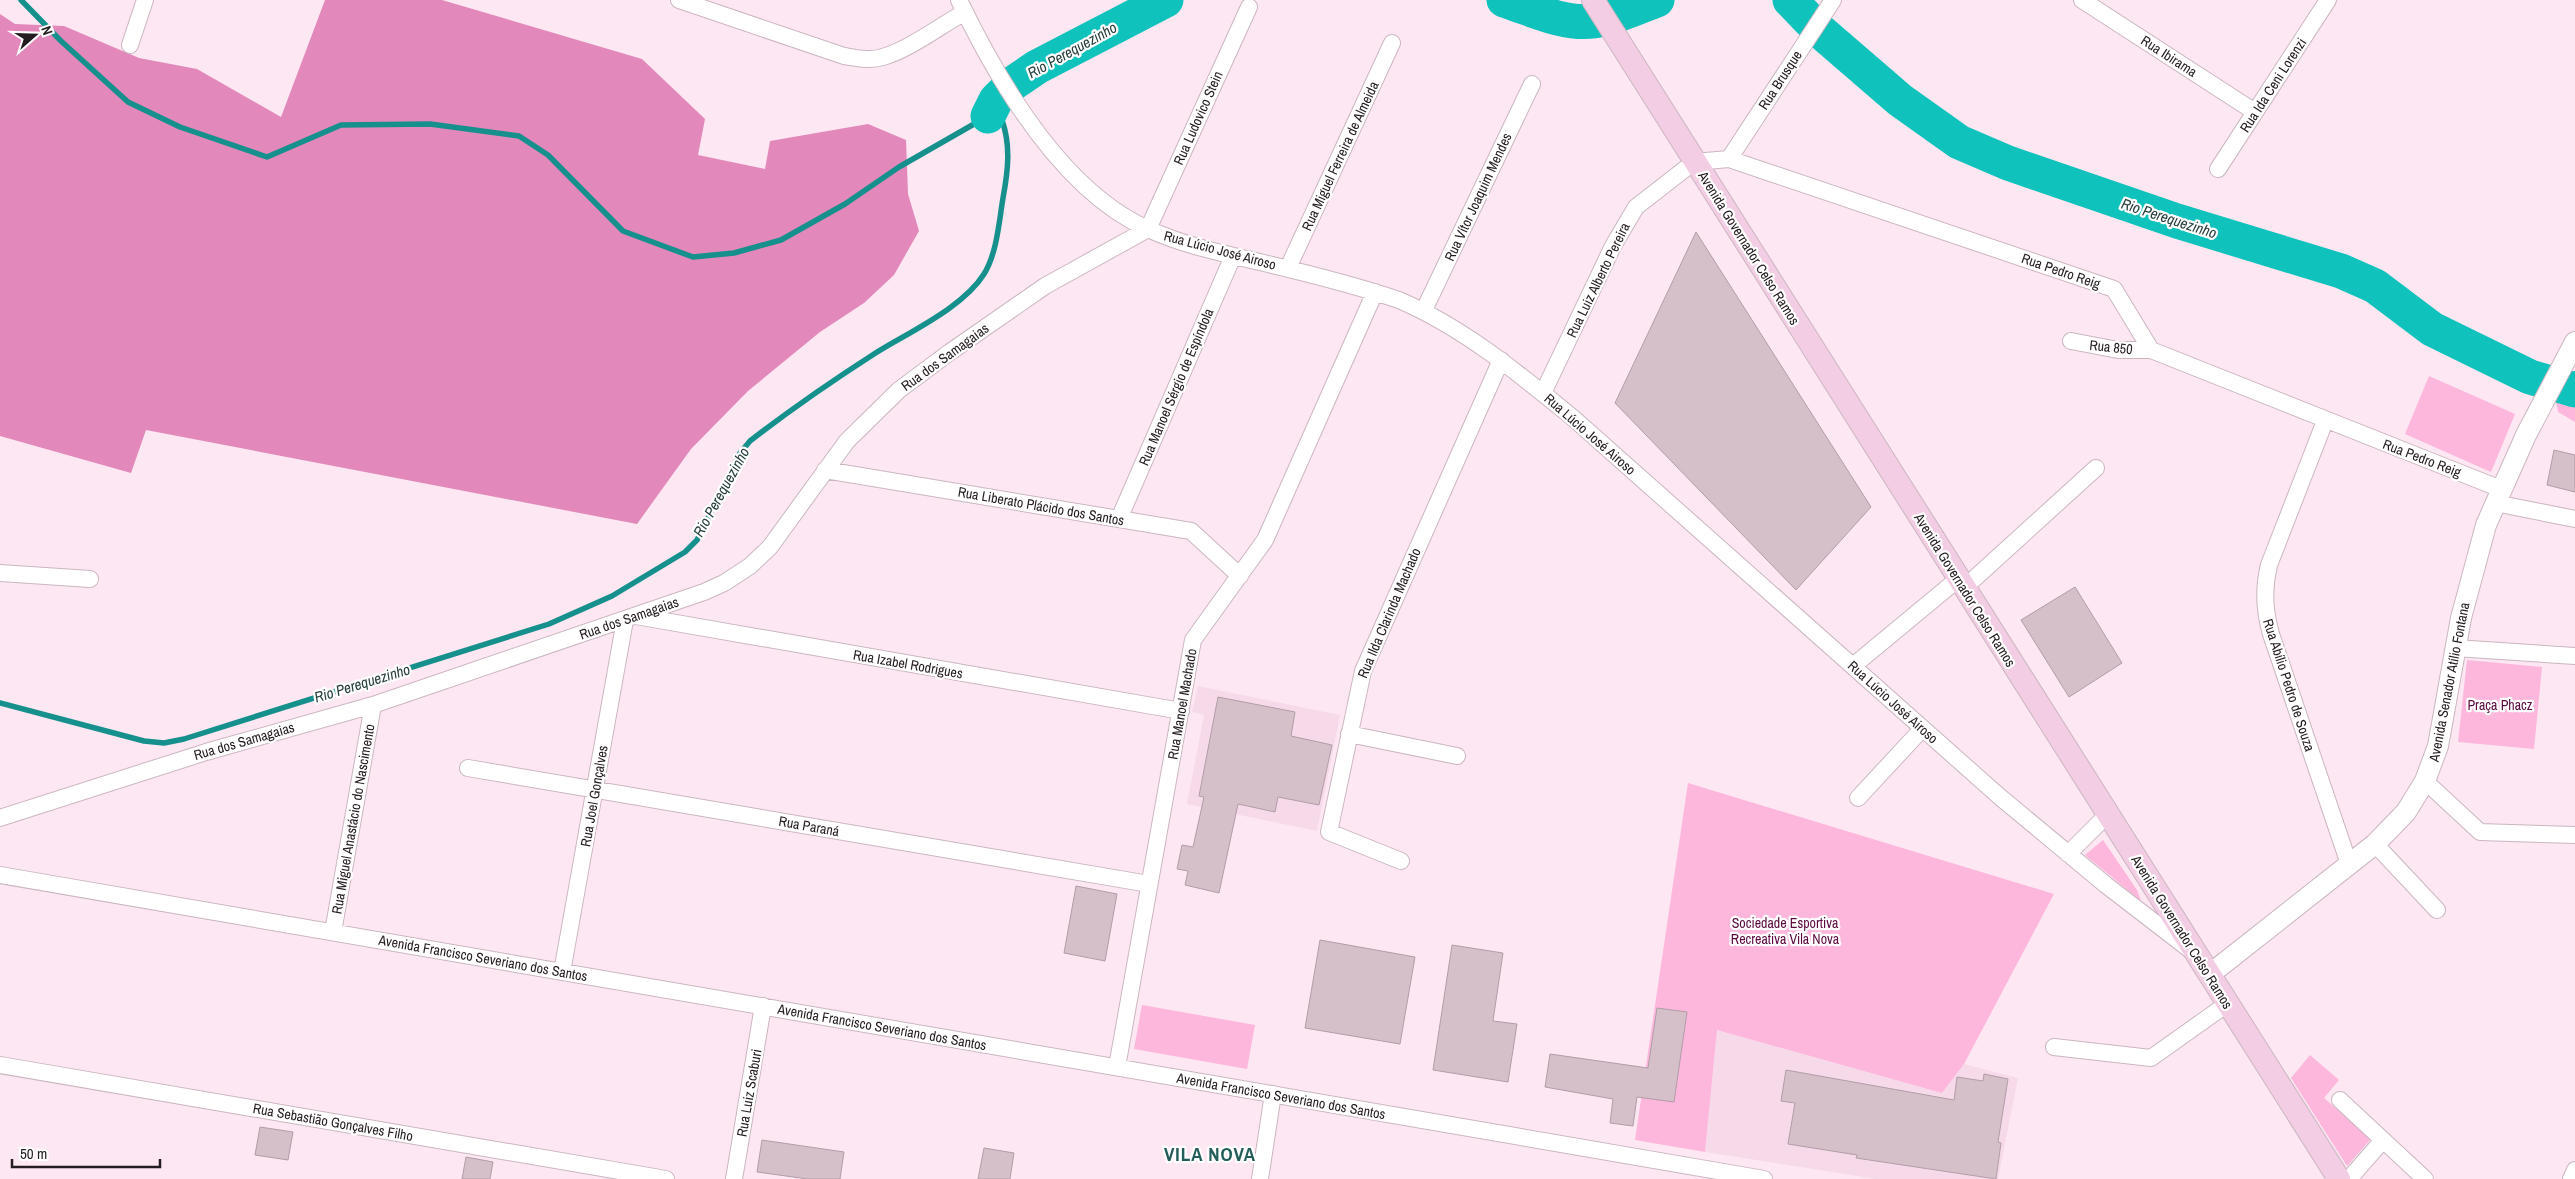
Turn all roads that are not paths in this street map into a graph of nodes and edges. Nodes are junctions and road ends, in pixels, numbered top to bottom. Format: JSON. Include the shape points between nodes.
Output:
{"nodes":[{"id":1,"x":145,"y":0,"type":"edge"},
{"id":2,"x":679,"y":0,"type":"edge"},
{"id":3,"x":1593,"y":0,"type":"edge"},
{"id":4,"x":1832,"y":0,"type":"edge"},
{"id":5,"x":2082,"y":0,"type":"edge"},
{"id":6,"x":2328,"y":0,"type":"edge"},
{"id":7,"x":962,"y":6,"type":"edge"},
{"id":8,"x":1249,"y":7,"type":"dead end"},
{"id":9,"x":1392,"y":43,"type":"dead end"},
{"id":10,"x":130,"y":45,"type":"dead end"},
{"id":11,"x":1532,"y":84,"type":"dead end"},
{"id":12,"x":2255,"y":112,"type":"junction"},
{"id":13,"x":1728,"y":159,"type":"junction"},
{"id":14,"x":1694,"y":162,"type":"junction"},
{"id":15,"x":2218,"y":169,"type":"dead end"},
{"id":16,"x":1148,"y":229,"type":"junction"},
{"id":17,"x":1233,"y":256,"type":"junction"},
{"id":18,"x":1288,"y":268,"type":"junction"},
{"id":19,"x":1374,"y":292,"type":"junction"},
{"id":20,"x":1424,"y":310,"type":"junction"},
{"id":21,"x":2071,"y":341,"type":"dead end"},
{"id":22,"x":2575,"y":342,"type":"edge"},
{"id":23,"x":2151,"y":350,"type":"junction"},
{"id":24,"x":1501,"y":360,"type":"junction"},
{"id":25,"x":1543,"y":393,"type":"junction"},
{"id":26,"x":2325,"y":421,"type":"junction"},
{"id":27,"x":2096,"y":468,"type":"dead end"},
{"id":28,"x":825,"y":470,"type":"junction"},
{"id":29,"x":2498,"y":496,"type":"junction"},
{"id":30,"x":1119,"y":519,"type":"junction"},
{"id":31,"x":2575,"y":519,"type":"edge"},
{"id":32,"x":0,"y":573,"type":"edge"},
{"id":33,"x":1240,"y":576,"type":"junction"},
{"id":34,"x":90,"y":579,"type":"dead end"},
{"id":35,"x":1961,"y":584,"type":"junction"},
{"id":36,"x":630,"y":618,"type":"junction"},
{"id":37,"x":2454,"y":648,"type":"junction"},
{"id":38,"x":2575,"y":656,"type":"edge"},
{"id":39,"x":1853,"y":666,"type":"junction"},
{"id":40,"x":373,"y":705,"type":"junction"},
{"id":41,"x":1181,"y":711,"type":"junction"},
{"id":42,"x":1922,"y":728,"type":"junction"},
{"id":43,"x":1349,"y":734,"type":"junction"},
{"id":44,"x":1456,"y":756,"type":"dead end"},
{"id":45,"x":468,"y":768,"type":"dead end"},
{"id":46,"x":2426,"y":781,"type":"junction"},
{"id":47,"x":595,"y":790,"type":"junction"},
{"id":48,"x":1858,"y":798,"type":"dead end"},
{"id":49,"x":2107,"y":815,"type":"junction"},
{"id":50,"x":0,"y":818,"type":"edge"},
{"id":51,"x":2575,"y":834,"type":"edge"},
{"id":52,"x":2375,"y":844,"type":"junction"},
{"id":53,"x":2068,"y":854,"type":"junction"},
{"id":54,"x":1401,"y":862,"type":"dead end"},
{"id":55,"x":2348,"y":864,"type":"junction"},
{"id":56,"x":0,"y":875,"type":"edge"},
{"id":57,"x":1150,"y":884,"type":"junction"},
{"id":58,"x":2437,"y":910,"type":"dead end"},
{"id":59,"x":332,"y":932,"type":"junction"},
{"id":60,"x":2195,"y":953,"type":"junction"},
{"id":61,"x":562,"y":972,"type":"junction"},
{"id":62,"x":2209,"y":975,"type":"junction"},
{"id":63,"x":2227,"y":1004,"type":"junction"},
{"id":64,"x":763,"y":1006,"type":"junction"},
{"id":65,"x":2054,"y":1047,"type":"dead end"},
{"id":66,"x":0,"y":1065,"type":"edge"},
{"id":67,"x":1117,"y":1067,"type":"junction"},
{"id":68,"x":1273,"y":1094,"type":"junction"},
{"id":69,"x":2340,"y":1100,"type":"dead end"},
{"id":70,"x":2383,"y":1140,"type":"junction"},
{"id":71,"x":2575,"y":1170,"type":"edge"},
{"id":72,"x":666,"y":1179,"type":"edge"},
{"id":73,"x":734,"y":1179,"type":"edge"},
{"id":74,"x":1260,"y":1179,"type":"edge"},
{"id":75,"x":1764,"y":1179,"type":"edge"},
{"id":76,"x":2339,"y":1179,"type":"edge"},
{"id":77,"x":2349,"y":1179,"type":"edge"},
{"id":78,"x":2424,"y":1179,"type":"edge"},
{"id":79,"x":2571,"y":1179,"type":"edge"}],
"edges":[{"from":1,"to":10,"type":"street"},
{"from":2,"to":7,"type":"street","via":[[844,56],[862,59],[882,57],[901,49]]},
{"from":3,"to":14,"type":"main road","name":"Avenida Governador Celso Ramos"},
{"from":4,"to":13,"type":"street","name":"Rua Brusque"},
{"from":5,"to":12,"type":"street","name":"Rua Ibirama"},
{"from":6,"to":12,"type":"street","name":"Rua Ida Ceni Lorenzi"},
{"from":7,"to":16,"type":"street","name":"Rua Lúcio José Airoso","via":[[1016,103],[1080,180],[1121,214]]},
{"from":8,"to":16,"type":"street","name":"Rua Ludovico Stein"},
{"from":9,"to":18,"type":"street","name":"Rua Miguel Ferreira de Almeida"},
{"from":11,"to":20,"type":"street","name":"Rua Vítor Joaquim Mendes"},
{"from":12,"to":15,"type":"street","name":"Rua Ida Ceni Lorenzi"},
{"from":13,"to":14,"type":"street","name":"Rua Pedro Reig"},
{"from":13,"to":23,"type":"street","name":"Rua Pedro Reig","via":[[2114,289]]},
{"from":14,"to":25,"type":"street","name":"Rua Luiz Alberto Pereira","via":[[1647,197],[1624,225]]},
{"from":14,"to":35,"type":"main road","name":"Avenida Governador Celso Ramos"},
{"from":16,"to":17,"type":"street","name":"Rua Lúcio José Airoso"},
{"from":16,"to":28,"type":"street","name":"Rua dos Samagaias","via":[[1045,286],[950,352],[870,416]]},
{"from":17,"to":18,"type":"street","name":"Rua Lúcio José Airoso"},
{"from":17,"to":30,"type":"street","name":"Rua Manoel Sérgio de Espíndola"},
{"from":18,"to":19,"type":"street","name":"Rua Lúcio José Airoso"},
{"from":19,"to":20,"type":"street","name":"Rua Lúcio José Airoso"},
{"from":19,"to":33,"type":"street","name":"Rua Manoel Machado","via":[[1265,540]]},
{"from":20,"to":24,"type":"street","name":"Rua Lúcio José Airoso"},
{"from":21,"to":23,"type":"street","name":"Rua 850","via":[[2118,350]]},
{"from":22,"to":29,"type":"street","name":"Avenida Senador Atílio Fontana"},
{"from":23,"to":26,"type":"street","name":"Rua Pedro Reig"},
{"from":24,"to":25,"type":"street","name":"Rua Lúcio José Airoso"},
{"from":24,"to":43,"type":"street","name":"Rua Ilda Clarinda Machado","via":[[1363,671]]},
{"from":25,"to":39,"type":"street","name":"Rua Lúcio José Airoso"},
{"from":26,"to":29,"type":"street","name":"Rua Pedro Reig"},
{"from":26,"to":55,"type":"street","name":"Rua Abílio Pedro de Souza","via":[[2269,565],[2264,600],[2271,634]]},
{"from":27,"to":35,"type":"street"},
{"from":28,"to":30,"type":"street","name":"Rua Liberato Plácido dos Santos"},
{"from":28,"to":36,"type":"street","name":"Rua dos Samagaias","via":[[770,547],[750,566],[704,592]]},
{"from":29,"to":31,"type":"street","name":"Rua Pedro Reig"},
{"from":29,"to":37,"type":"street","name":"Avenida Senador Atílio Fontana","via":[[2468,587]]},
{"from":30,"to":33,"type":"street","name":"Rua Liberato Plácido dos Santos","via":[[1191,531]]},
{"from":32,"to":34,"type":"street"},
{"from":33,"to":41,"type":"street","name":"Rua Manoel Machado","via":[[1193,640]]},
{"from":35,"to":39,"type":"street"},
{"from":35,"to":49,"type":"main road","name":"Avenida Governador Celso Ramos"},
{"from":36,"to":40,"type":"street","name":"Rua dos Samagaias"},
{"from":36,"to":41,"type":"street","name":"Rua Izabel Rodrigues"},
{"from":36,"to":47,"type":"street","name":"Rua Joel Gonçalves"},
{"from":37,"to":38,"type":"street"},
{"from":37,"to":46,"type":"street","name":"Avenida Senador Atílio Fontana","via":[[2438,746]]},
{"from":39,"to":42,"type":"street","name":"Rua Lúcio José Airoso"},
{"from":40,"to":50,"type":"street","name":"Rua dos Samagaias","via":[[206,752]]},
{"from":40,"to":59,"type":"street","name":"Rua Miguel Anastácio do Nascimento"},
{"from":41,"to":57,"type":"street","name":"Rua Manoel Machado"},
{"from":42,"to":48,"type":"street"},
{"from":42,"to":53,"type":"street","name":"Rua Lúcio José Airoso"},
{"from":43,"to":44,"type":"street"},
{"from":43,"to":54,"type":"street","name":"Rua Ilda Clarinda Machado","via":[[1329,832]]},
{"from":45,"to":47,"type":"street","name":"Rua Paraná"},
{"from":46,"to":51,"type":"street","via":[[2480,832]]},
{"from":46,"to":52,"type":"street","name":"Avenida Senador Atílio Fontana","via":[[2406,812]]},
{"from":47,"to":57,"type":"street","name":"Rua Paraná"},
{"from":47,"to":61,"type":"street","name":"Rua Joel Gonçalves"},
{"from":49,"to":53,"type":"street"},
{"from":49,"to":60,"type":"main road","name":"Avenida Governador Celso Ramos"},
{"from":52,"to":55,"type":"street","name":"Avenida Senador Atílio Fontana"},
{"from":52,"to":58,"type":"street"},
{"from":53,"to":60,"type":"street","name":"Rua Lúcio José Airoso"},
{"from":55,"to":62,"type":"street","name":"Avenida Senador Atílio Fontana"},
{"from":56,"to":59,"type":"street","name":"Avenida Francisco Severiano dos Santos"},
{"from":57,"to":67,"type":"street","name":"Rua Manoel Machado"},
{"from":59,"to":61,"type":"street","name":"Avenida Francisco Severiano dos Santos"},
{"from":60,"to":62,"type":"main road","name":"Avenida Governador Celso Ramos"},
{"from":61,"to":64,"type":"street","name":"Avenida Francisco Severiano dos Santos"},
{"from":62,"to":63,"type":"main road","name":"Avenida Governador Celso Ramos"},
{"from":63,"to":65,"type":"street","via":[[2151,1058]]},
{"from":63,"to":76,"type":"main road","name":"Avenida Governador Celso Ramos"},
{"from":64,"to":67,"type":"street","name":"Avenida Francisco Severiano dos Santos"},
{"from":64,"to":73,"type":"street","name":"Rua Luiz Scaburi"},
{"from":66,"to":72,"type":"street","name":"Rua Sebastião Gonçalves Filho"},
{"from":67,"to":68,"type":"street","name":"Avenida Francisco Severiano dos Santos"},
{"from":68,"to":74,"type":"street"},
{"from":68,"to":75,"type":"street","name":"Avenida Francisco Severiano dos Santos"},
{"from":69,"to":70,"type":"street"},
{"from":70,"to":77,"type":"street"},
{"from":70,"to":78,"type":"street"},
{"from":71,"to":79,"type":"street"}]}
